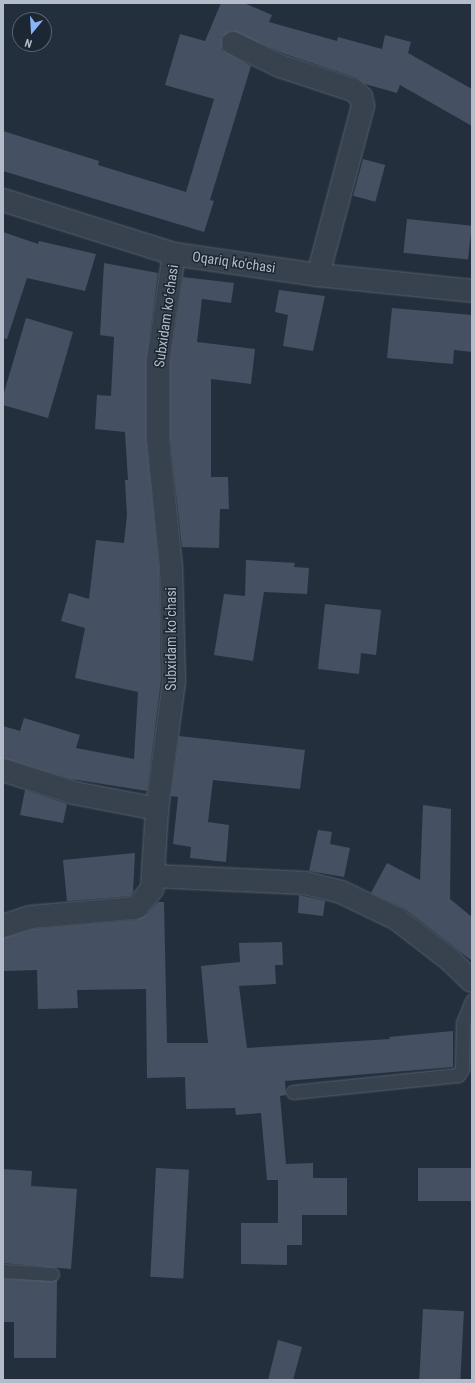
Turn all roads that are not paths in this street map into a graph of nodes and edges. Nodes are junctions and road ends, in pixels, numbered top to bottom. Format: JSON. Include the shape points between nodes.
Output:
{"nodes":[{"id":1,"x":233,"y":43,"type":"dead end"},
{"id":2,"x":3,"y":200,"type":"edge"},
{"id":3,"x":174,"y":254,"type":"junction"},
{"id":4,"x":318,"y":275,"type":"junction"},
{"id":5,"x":472,"y":291,"type":"edge"},
{"id":6,"x":3,"y":770,"type":"edge"},
{"id":7,"x":157,"y":809,"type":"junction"},
{"id":8,"x":153,"y":876,"type":"junction"},
{"id":9,"x":3,"y":926,"type":"edge"},
{"id":10,"x":472,"y":981,"type":"edge"},
{"id":11,"x":472,"y":1001,"type":"edge"},
{"id":12,"x":293,"y":1092,"type":"dead end"},
{"id":13,"x":3,"y":1271,"type":"edge"},
{"id":14,"x":52,"y":1274,"type":"dead end"}],
"edges":[{"from":1,"to":4,"type":"street","via":[[280,66],[353,90],[361,98],[363,106]]},
{"from":2,"to":3,"type":"street","name":"Oqariq ko'chasi"},
{"from":3,"to":4,"type":"street","name":"Oqariq ko'chasi"},
{"from":3,"to":7,"type":"street","name":"Subxidam koʻchasi","via":[[158,361],[158,415],[171,567],[174,681]]},
{"from":4,"to":5,"type":"street","name":"Oqariq ko'chasi"},
{"from":6,"to":7,"type":"street","via":[[74,793]]},
{"from":7,"to":8,"type":"street","name":"Subxidam koʻchasi"},
{"from":8,"to":9,"type":"street","name":"Subxidam koʻchasi","via":[[152,889],[137,907],[31,916]]},
{"from":8,"to":10,"type":"street","via":[[305,883],[341,892],[397,919],[450,960]]},
{"from":11,"to":12,"type":"lane","via":[[463,1023],[462,1069],[458,1075]]},
{"from":13,"to":14,"type":"lane"}]}
